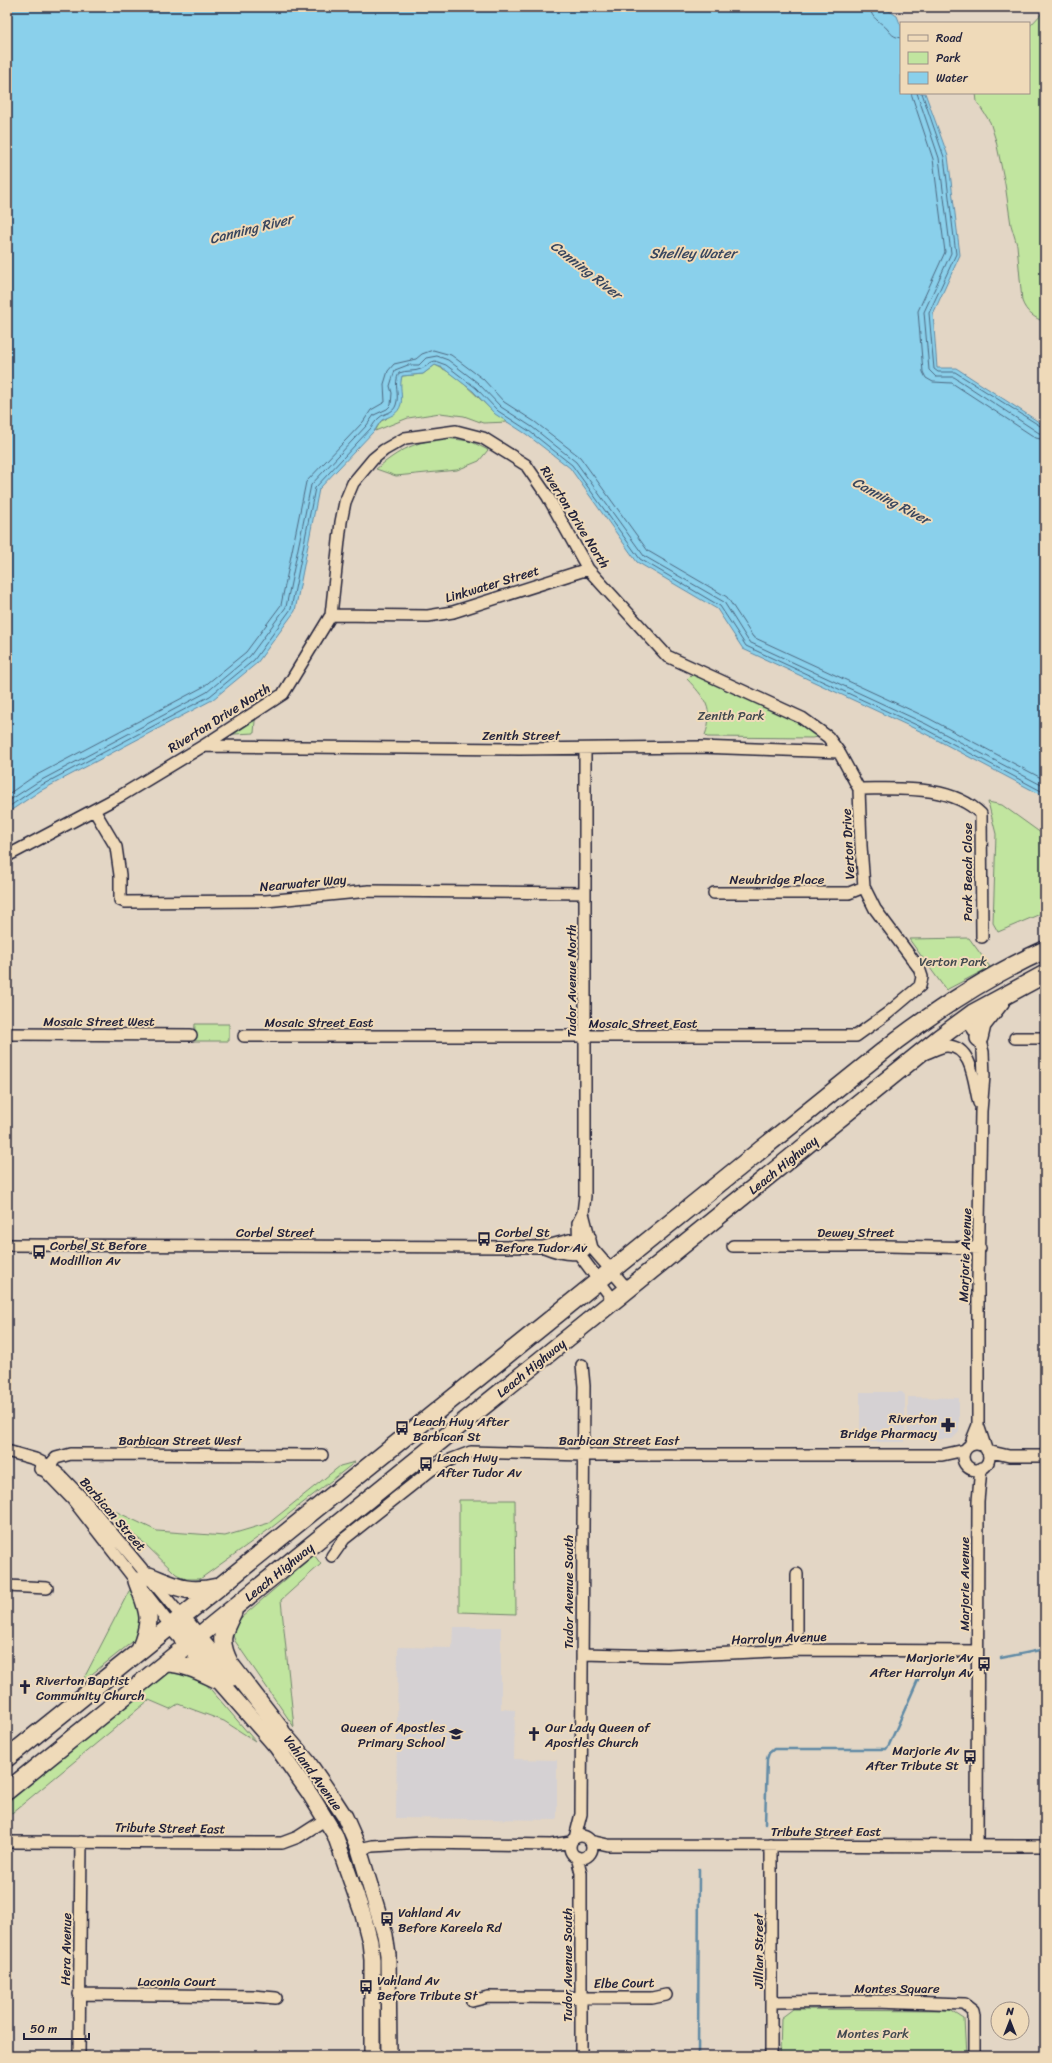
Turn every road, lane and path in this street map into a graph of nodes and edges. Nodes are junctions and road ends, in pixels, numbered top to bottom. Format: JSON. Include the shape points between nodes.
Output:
{"nodes":[{"id":1,"x":588,"y":569,"type":"junction"},
{"id":2,"x":331,"y":615,"type":"junction"},
{"id":3,"x":203,"y":746,"type":"junction"},
{"id":4,"x":585,"y":749,"type":"junction"},
{"id":5,"x":839,"y":752,"type":"junction"},
{"id":6,"x":859,"y":789,"type":"junction"},
{"id":7,"x":94,"y":810,"type":"junction"},
{"id":8,"x":7,"y":856,"type":"edge"},
{"id":9,"x":864,"y":887,"type":"junction"},
{"id":10,"x":586,"y":893,"type":"junction"},
{"id":11,"x":714,"y":893,"type":"dead end"},
{"id":12,"x":982,"y":937,"type":"dead end"},
{"id":13,"x":1045,"y":950,"type":"edge"},
{"id":14,"x":1045,"y":974,"type":"edge"},
{"id":15,"x":922,"y":977,"type":"joint"},
{"id":16,"x":1010,"y":992,"type":"junction"},
{"id":17,"x":923,"y":1021,"type":"junction"},
{"id":18,"x":961,"y":1022,"type":"junction"},
{"id":19,"x":7,"y":1034,"type":"edge"},
{"id":20,"x":191,"y":1034,"type":"dead end"},
{"id":21,"x":244,"y":1036,"type":"dead end"},
{"id":22,"x":585,"y":1037,"type":"junction"},
{"id":23,"x":979,"y":1038,"type":"junction"},
{"id":24,"x":1015,"y":1038,"type":"dead end"},
{"id":25,"x":1045,"y":1038,"type":"edge"},
{"id":26,"x":916,"y":1057,"type":"junction"},
{"id":27,"x":981,"y":1111,"type":"junction"},
{"id":28,"x":583,"y":1213,"type":"junction"},
{"id":29,"x":577,"y":1238,"type":"junction"},
{"id":30,"x":591,"y":1243,"type":"junction"},
{"id":31,"x":7,"y":1245,"type":"edge"},
{"id":32,"x":733,"y":1246,"type":"dead end"},
{"id":33,"x":543,"y":1247,"type":"junction"},
{"id":34,"x":980,"y":1248,"type":"junction"},
{"id":35,"x":579,"y":1254,"type":"junction"},
{"id":36,"x":611,"y":1270,"type":"junction"},
{"id":37,"x":598,"y":1281,"type":"junction"},
{"id":38,"x":628,"y":1290,"type":"junction"},
{"id":39,"x":614,"y":1301,"type":"junction"},
{"id":40,"x":582,"y":1366,"type":"dead end"},
{"id":41,"x":978,"y":1425,"type":"junction"},
{"id":42,"x":967,"y":1448,"type":"junction"},
{"id":43,"x":7,"y":1450,"type":"edge"},
{"id":44,"x":987,"y":1450,"type":"junction"},
{"id":45,"x":322,"y":1455,"type":"dead end"},
{"id":46,"x":583,"y":1455,"type":"junction"},
{"id":47,"x":942,"y":1455,"type":"junction"},
{"id":48,"x":1009,"y":1456,"type":"junction"},
{"id":49,"x":1045,"y":1456,"type":"edge"},
{"id":50,"x":7,"y":1457,"type":"edge"},
{"id":51,"x":976,"y":1466,"type":"junction"},
{"id":52,"x":47,"y":1468,"type":"junction"},
{"id":53,"x":332,"y":1556,"type":"dead end"},
{"id":54,"x":797,"y":1574,"type":"dead end"},
{"id":55,"x":143,"y":1578,"type":"junction"},
{"id":56,"x":7,"y":1586,"type":"edge"},
{"id":57,"x":218,"y":1587,"type":"junction"},
{"id":58,"x":46,"y":1588,"type":"dead end"},
{"id":59,"x":234,"y":1608,"type":"junction"},
{"id":60,"x":177,"y":1621,"type":"junction"},
{"id":61,"x":193,"y":1641,"type":"junction"},
{"id":62,"x":140,"y":1650,"type":"junction"},
{"id":63,"x":797,"y":1650,"type":"junction"},
{"id":64,"x":977,"y":1651,"type":"junction"},
{"id":65,"x":582,"y":1654,"type":"junction"},
{"id":66,"x":164,"y":1663,"type":"junction"},
{"id":67,"x":216,"y":1679,"type":"junction"},
{"id":68,"x":280,"y":1729,"type":"junction"},
{"id":69,"x":7,"y":1758,"type":"edge"},
{"id":70,"x":7,"y":1791,"type":"edge"},
{"id":71,"x":326,"y":1819,"type":"junction"},
{"id":72,"x":7,"y":1842,"type":"edge"},
{"id":73,"x":81,"y":1842,"type":"junction"},
{"id":74,"x":771,"y":1845,"type":"junction"},
{"id":75,"x":977,"y":1845,"type":"junction"},
{"id":76,"x":1045,"y":1846,"type":"edge"},
{"id":77,"x":581,"y":1847,"type":"junction"},
{"id":78,"x":359,"y":1849,"type":"junction"},
{"id":79,"x":79,"y":1994,"type":"junction"},
{"id":80,"x":666,"y":1995,"type":"dead end"},
{"id":81,"x":276,"y":1998,"type":"dead end"},
{"id":82,"x":582,"y":1998,"type":"junction"},
{"id":83,"x":472,"y":2001,"type":"dead end"},
{"id":84,"x":772,"y":2002,"type":"junction"},
{"id":85,"x":79,"y":2056,"type":"edge"},
{"id":86,"x":372,"y":2056,"type":"edge"},
{"id":87,"x":389,"y":2056,"type":"edge"},
{"id":88,"x":581,"y":2056,"type":"edge"},
{"id":89,"x":771,"y":2056,"type":"edge"},
{"id":90,"x":974,"y":2056,"type":"edge"}],
"edges":[{"from":1,"to":2,"type":"street","name":"Linkwater Street","via":[[453,612],[428,616]]},
{"from":1,"to":2,"type":"street","name":"Riverton Drive North","via":[[548,497],[526,465],[483,438],[456,431],[425,434],[405,438],[384,450],[353,483],[345,502],[341,522]]},
{"from":1,"to":5,"type":"street","name":"Riverton Drive North","via":[[667,656],[802,718],[828,737]]},
{"from":2,"to":3,"type":"street","name":"Riverton Drive North","via":[[283,694]]},
{"from":3,"to":4,"type":"street","name":"Zenith Street"},
{"from":3,"to":7,"type":"street","name":"Riverton Drive North"},
{"from":4,"to":5,"type":"street","name":"Zenith Street","via":[[700,747]]},
{"from":4,"to":10,"type":"street","name":"Tudor Avenue North"},
{"from":5,"to":6,"type":"street","name":"Riverton Drive North"},
{"from":6,"to":9,"type":"street","name":"Verton Drive"},
{"from":6,"to":12,"type":"street","name":"Park Beach Close","via":[[929,791],[959,799],[972,805],[981,814]]},
{"from":7,"to":8,"type":"street","name":"Riverton Drive North"},
{"from":7,"to":10,"type":"street","name":"Nearwater Way","via":[[116,847],[120,900],[125,902],[266,901],[369,891]]},
{"from":9,"to":11,"type":"street","name":"Newbridge Place","via":[[849,893]]},
{"from":9,"to":15,"type":"street","name":"Verton Drive","via":[[875,909],[919,968]]},
{"from":10,"to":22,"type":"street","name":"Tudor Avenue North"},
{"from":13,"to":17,"type":"highway","name":"Leach Highway","via":[[979,984]]},
{"from":14,"to":16,"type":"highway","name":"Leach Highway"},
{"from":15,"to":22,"type":"street","name":"Mosaic Street East","via":[[920,986],[856,1036]]},
{"from":16,"to":18,"type":"highway","name":"Leach Highway"},
{"from":16,"to":23,"type":"highway","via":[[982,1025]]},
{"from":17,"to":18,"type":"highway","via":[[947,1015]]},
{"from":17,"to":36,"type":"highway","name":"Leach Highway","via":[[842,1083]]},
{"from":18,"to":23,"type":"street","via":[[971,1026]]},
{"from":18,"to":26,"type":"highway","name":"Leach Highway"},
{"from":19,"to":20,"type":"street","name":"Mosaic Street West"},
{"from":21,"to":22,"type":"street","name":"Mosaic Street East"},
{"from":22,"to":28,"type":"street","name":"Tudor Avenue North","via":[[586,1176]]},
{"from":23,"to":27,"type":"street","name":"Marjorie Avenue","via":[[983,1052],[984,1076]]},
{"from":24,"to":25,"type":"street"},
{"from":26,"to":27,"type":"street","name":"Marjorie Avenue","via":[[946,1046],[961,1051],[970,1066]]},
{"from":26,"to":38,"type":"highway","name":"Leach Highway"},
{"from":27,"to":34,"type":"street","name":"Marjorie Avenue"},
{"from":28,"to":29,"type":"street","name":"Tudor Avenue North","via":[[578,1223]]},
{"from":28,"to":30,"type":"street","name":"Tudor Avenue North"},
{"from":29,"to":30,"type":"street","name":"Corbel Street"},
{"from":29,"to":33,"type":"street","name":"Corbel Street"},
{"from":29,"to":35,"type":"street","name":"Tudor Avenue North"},
{"from":30,"to":35,"type":"street","name":"Corbel Street"},
{"from":30,"to":36,"type":"street","name":"Tudor Avenue North"},
{"from":31,"to":33,"type":"street","name":"Corbel Street"},
{"from":32,"to":34,"type":"street","name":"Dewey Street"},
{"from":33,"to":35,"type":"street","name":"Corbel Street","via":[[556,1252]]},
{"from":34,"to":41,"type":"street","name":"Marjorie Avenue","via":[[977,1317]]},
{"from":35,"to":37,"type":"street","name":"Tudor Avenue North"},
{"from":36,"to":37,"type":"highway","name":"Leach Highway"},
{"from":36,"to":38,"type":"street","name":"Tudor Avenue North"},
{"from":37,"to":39,"type":"street","name":"Tudor Avenue North"},
{"from":37,"to":57,"type":"highway","name":"Leach Highway"},
{"from":38,"to":39,"type":"highway","name":"Leach Highway"},
{"from":39,"to":59,"type":"highway","name":"Leach Highway"},
{"from":40,"to":46,"type":"street","name":"Tudor Avenue South"},
{"from":41,"to":42,"type":"street","name":"Marjorie Avenue"},
{"from":41,"to":44,"type":"street","name":"Marjorie Avenue"},
{"from":42,"to":44,"type":"street","via":[[977,1444]]},
{"from":42,"to":47,"type":"street","name":"Barbican Street East"},
{"from":42,"to":51,"type":"street","name":"Marjorie Avenue","via":[[963,1456]]},
{"from":43,"to":52,"type":"street","name":"Barbican Street","via":[[25,1454]]},
{"from":44,"to":48,"type":"street"},
{"from":44,"to":51,"type":"street","name":"Marjorie Avenue"},
{"from":45,"to":52,"type":"street","name":"Barbican Street West","via":[[71,1454],[56,1458]]},
{"from":46,"to":47,"type":"street","name":"Barbican Street East"},
{"from":46,"to":53,"type":"street","name":"Barbican Street East","via":[[471,1452],[450,1460],[431,1470],[344,1539]]},
{"from":46,"to":65,"type":"street","name":"Tudor Avenue South"},
{"from":47,"to":51,"type":"street","name":"Barbican Street East"},
{"from":48,"to":49,"type":"street"},
{"from":48,"to":51,"type":"street"},
{"from":50,"to":52,"type":"street","name":"Barbican Street"},
{"from":51,"to":64,"type":"street","name":"Marjorie Avenue"},
{"from":52,"to":55,"type":"street","name":"Barbican Street"},
{"from":54,"to":63,"type":"street"},
{"from":55,"to":57,"type":"highway","via":[[194,1591]]},
{"from":55,"to":60,"type":"street","name":"Barbican Street"},
{"from":55,"to":62,"type":"highway","via":[[149,1620]]},
{"from":56,"to":58,"type":"street"},
{"from":57,"to":60,"type":"highway","name":"Leach Highway"},
{"from":59,"to":61,"type":"highway","name":"Leach Highway"},
{"from":59,"to":68,"type":"highway","via":[[223,1631],[222,1644],[225,1654]]},
{"from":60,"to":61,"type":"main road","name":"Vahland Avenue"},
{"from":60,"to":62,"type":"highway","name":"Leach Highway"},
{"from":61,"to":66,"type":"highway","name":"Leach Highway"},
{"from":61,"to":67,"type":"main road","name":"Vahland Avenue"},
{"from":61,"to":68,"type":"main road","name":"Vahland Avenue"},
{"from":62,"to":69,"type":"highway","name":"Leach Highway"},
{"from":63,"to":64,"type":"street","name":"Harrolyn Avenue"},
{"from":63,"to":65,"type":"street","name":"Harrolyn Avenue","via":[[667,1656]]},
{"from":64,"to":75,"type":"street","name":"Marjorie Avenue"},
{"from":65,"to":77,"type":"street","name":"Tudor Avenue South"},
{"from":66,"to":67,"type":"highway","via":[[178,1664]]},
{"from":66,"to":70,"type":"highway","name":"Leach Highway"},
{"from":67,"to":71,"type":"main road","name":"Vahland Avenue","via":[[276,1746]]},
{"from":68,"to":78,"type":"main road","name":"Vahland Avenue","via":[[308,1762],[332,1797],[345,1817]]},
{"from":71,"to":73,"type":"street","name":"Tribute Street East","via":[[298,1837],[282,1843]]},
{"from":71,"to":86,"type":"main road","name":"Vahland Avenue","via":[[338,1842],[370,1942]]},
{"from":72,"to":73,"type":"street","name":"Tribute Street East"},
{"from":73,"to":79,"type":"street","name":"Hera Avenue"},
{"from":74,"to":75,"type":"street","name":"Tribute Street East"},
{"from":74,"to":77,"type":"street","name":"Tribute Street East"},
{"from":74,"to":84,"type":"street","name":"Jillian Street"},
{"from":75,"to":76,"type":"street","name":"Tribute Street East"},
{"from":77,"to":78,"type":"street","name":"Tribute Street East","via":[[423,1843]]},
{"from":77,"to":82,"type":"street","name":"Tudor Avenue South"},
{"from":78,"to":87,"type":"main road","name":"Vahland Avenue","via":[[385,1934],[388,1955]]},
{"from":79,"to":81,"type":"street","name":"Laconia Court"},
{"from":79,"to":85,"type":"street","name":"Hera Avenue"},
{"from":80,"to":82,"type":"street","name":"Elbe Court","via":[[652,1998]]},
{"from":82,"to":83,"type":"street","name":"Elbe Court","via":[[488,1997]]},
{"from":82,"to":88,"type":"street","name":"Tudor Avenue South"},
{"from":84,"to":89,"type":"street","name":"Jillian Street"},
{"from":84,"to":90,"type":"street","name":"Montes Square","via":[[876,2001],[964,2004],[973,2011],[974,2016]]}]}
